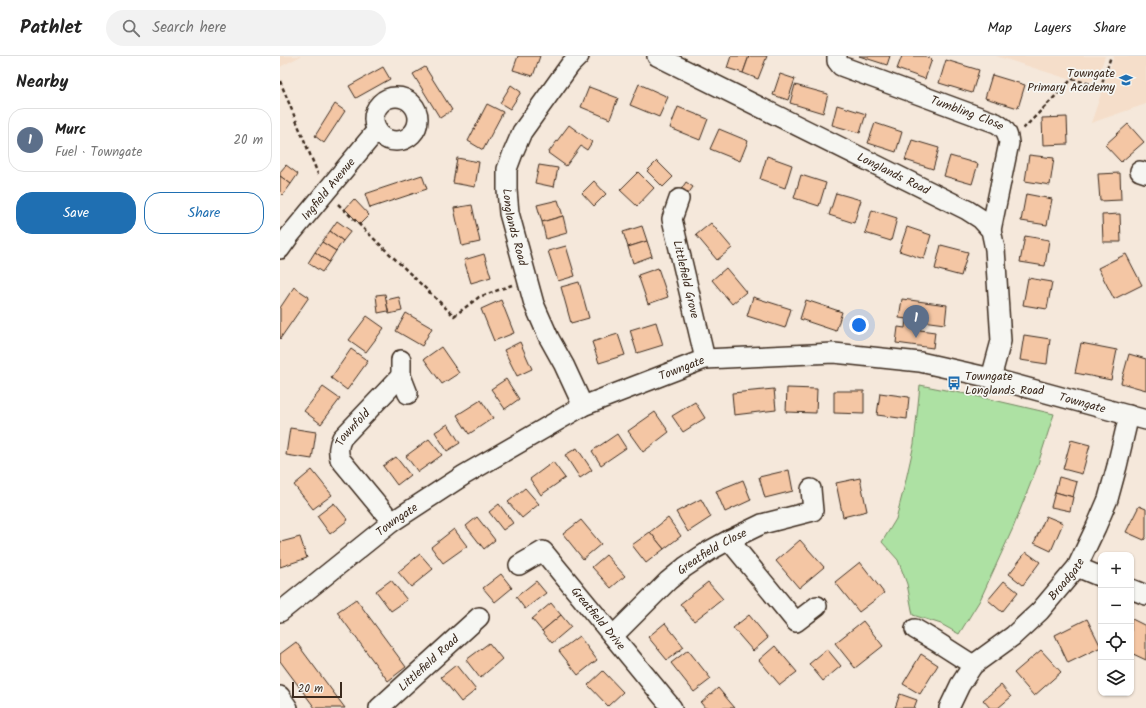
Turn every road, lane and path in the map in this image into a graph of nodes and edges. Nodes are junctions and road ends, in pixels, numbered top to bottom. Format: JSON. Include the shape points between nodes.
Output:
{"nodes":[{"id":1,"x":579,"y":56,"type":"edge"},
{"id":2,"x":657,"y":56,"type":"edge"},
{"id":3,"x":837,"y":56,"type":"edge"},
{"id":4,"x":1111,"y":56,"type":"edge"},
{"id":5,"x":280,"y":81,"type":"edge"},
{"id":6,"x":377,"y":130,"type":"dead end"},
{"id":7,"x":1009,"y":143,"type":"junction"},
{"id":8,"x":325,"y":192,"type":"junction"},
{"id":9,"x":679,"y":199,"type":"dead end"},
{"id":10,"x":991,"y":230,"type":"junction"},
{"id":11,"x":280,"y":249,"type":"edge"},
{"id":12,"x":527,"y":279,"type":"junction"},
{"id":13,"x":705,"y":359,"type":"junction"},
{"id":14,"x":991,"y":378,"type":"junction"},
{"id":15,"x":408,"y":394,"type":"dead end"},
{"id":16,"x":583,"y":406,"type":"junction"},
{"id":17,"x":1138,"y":418,"type":"edge"},
{"id":18,"x":811,"y":489,"type":"dead end"},
{"id":19,"x":392,"y":522,"type":"junction"},
{"id":20,"x":729,"y":540,"type":"junction"},
{"id":21,"x":519,"y":565,"type":"dead end"},
{"id":22,"x":1077,"y":567,"type":"junction"},
{"id":23,"x":1098,"y":576,"type":"edge"},
{"id":24,"x":1134,"y":590,"type":"edge"},
{"id":25,"x":1146,"y":595,"type":"edge"},
{"id":26,"x":817,"y":606,"type":"dead end"},
{"id":27,"x":280,"y":612,"type":"edge"},
{"id":28,"x":479,"y":618,"type":"dead end"},
{"id":29,"x":915,"y":629,"type":"dead end"},
{"id":30,"x":613,"y":636,"type":"junction"},
{"id":31,"x":973,"y":665,"type":"junction"},
{"id":32,"x":280,"y":696,"type":"edge"},
{"id":33,"x":288,"y":708,"type":"edge"},
{"id":34,"x":379,"y":708,"type":"edge"},
{"id":35,"x":672,"y":708,"type":"edge"},
{"id":36,"x":949,"y":708,"type":"edge"}],
"edges":[{"from":1,"to":12,"type":"street","name":"Longlands Road","via":[[522,132],[507,169],[510,213]]},
{"from":2,"to":10,"type":"street","name":"Longlands Road","via":[[967,210]]},
{"from":3,"to":7,"type":"street","name":"Tumbling Close","via":[[841,66],[996,123],[1008,134]]},
{"from":4,"to":7,"type":"path","via":[[1100,87],[1072,80]]},
{"from":5,"to":8,"type":"path"},
{"from":6,"to":8,"type":"street","name":"Ingfield Avenue"},
{"from":7,"to":10,"type":"street","name":"Tumbling Close"},
{"from":8,"to":11,"type":"street","name":"Ingfield Avenue"},
{"from":8,"to":12,"type":"path","via":[[454,316],[479,297]]},
{"from":9,"to":13,"type":"street","name":"Littlefield Grove","via":[[672,219]]},
{"from":10,"to":14,"type":"street","via":[[995,249],[1001,341]]},
{"from":12,"to":16,"type":"street","name":"Longlands Road","via":[[534,304]]},
{"from":13,"to":14,"type":"street","name":"Towngate","via":[[834,353],[920,362]]},
{"from":13,"to":16,"type":"street","name":"Towngate"},
{"from":14,"to":17,"type":"street","name":"Towngate"},
{"from":15,"to":19,"type":"street","name":"Townfold","via":[[401,368],[342,438],[338,452],[340,460]]},
{"from":16,"to":19,"type":"street","name":"Towngate","via":[[464,475]]},
{"from":17,"to":22,"type":"street","name":"Broadgate","via":[[1117,466],[1108,498]]},
{"from":18,"to":20,"type":"street","name":"Greatfield Close","via":[[813,511],[762,524]]},
{"from":19,"to":27,"type":"street","name":"Towngate"},
{"from":20,"to":26,"type":"street","via":[[796,622]]},
{"from":20,"to":30,"type":"street","name":"Greatfield Close","via":[[709,551],[668,581]]},
{"from":21,"to":30,"type":"street","name":"Greatfield Drive","via":[[543,551]]},
{"from":22,"to":23,"type":"street"},
{"from":22,"to":31,"type":"street","name":"Broadgate","via":[[1040,612]]},
{"from":24,"to":25,"type":"street"},
{"from":28,"to":34,"type":"street","name":"Littlefield Road"},
{"from":29,"to":31,"type":"street"},
{"from":30,"to":35,"type":"street","name":"Greatfield Drive"},
{"from":31,"to":36,"type":"street","name":"Broadgate"},
{"from":32,"to":33,"type":"street"}]}
